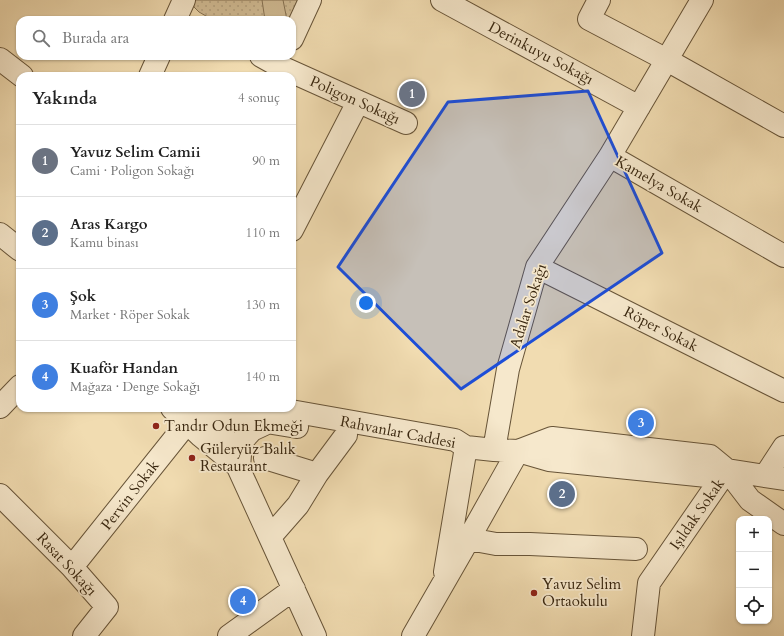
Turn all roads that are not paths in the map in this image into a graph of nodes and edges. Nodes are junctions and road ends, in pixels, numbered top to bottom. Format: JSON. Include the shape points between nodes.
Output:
{"nodes":[{"id":1,"x":310,"y":0,"type":"edge"},
{"id":2,"x":702,"y":0,"type":"edge"},
{"id":3,"x":454,"y":3,"type":"edge"},
{"id":4,"x":594,"y":9,"type":"edge"},
{"id":5,"x":296,"y":30,"type":"edge"},
{"id":6,"x":0,"y":59,"type":"edge"},
{"id":7,"x":157,"y":60,"type":"edge"},
{"id":8,"x":277,"y":60,"type":"edge"},
{"id":9,"x":667,"y":60,"type":"junction"},
{"id":10,"x":17,"y":72,"type":"edge"},
{"id":11,"x":152,"y":72,"type":"edge"},
{"id":12,"x":358,"y":102,"type":"junction"},
{"id":13,"x":639,"y":106,"type":"junction"},
{"id":14,"x":406,"y":124,"type":"dead end"},
{"id":15,"x":784,"y":126,"type":"edge"},
{"id":16,"x":610,"y":156,"type":"junction"},
{"id":17,"x":296,"y":222,"type":"edge"},
{"id":18,"x":0,"y":234,"type":"edge"},
{"id":19,"x":16,"y":247,"type":"edge"},
{"id":20,"x":784,"y":256,"type":"edge"},
{"id":21,"x":537,"y":267,"type":"junction"},
{"id":22,"x":16,"y":390,"type":"edge"},
{"id":23,"x":784,"y":391,"type":"edge"},
{"id":24,"x":0,"y":407,"type":"edge"},
{"id":25,"x":213,"y":412,"type":"edge"},
{"id":26,"x":271,"y":415,"type":"edge"},
{"id":27,"x":179,"y":416,"type":"edge"},
{"id":28,"x":346,"y":435,"type":"junction"},
{"id":29,"x":466,"y":447,"type":"junction"},
{"id":30,"x":784,"y":447,"type":"edge"},
{"id":31,"x":494,"y":450,"type":"junction"},
{"id":32,"x":518,"y":451,"type":"junction"},
{"id":33,"x":265,"y":458,"type":"dead end"},
{"id":34,"x":239,"y":467,"type":"junction"},
{"id":35,"x":727,"y":470,"type":"junction"},
{"id":36,"x":317,"y":474,"type":"junction"},
{"id":37,"x":775,"y":478,"type":"edge"},
{"id":38,"x":0,"y":495,"type":"edge"},
{"id":39,"x":784,"y":524,"type":"edge"},
{"id":40,"x":270,"y":537,"type":"junction"},
{"id":41,"x":469,"y":539,"type":"junction"},
{"id":42,"x":636,"y":549,"type":"dead end"},
{"id":43,"x":72,"y":567,"type":"junction"},
{"id":44,"x":443,"y":585,"type":"junction"},
{"id":45,"x":294,"y":589,"type":"junction"},
{"id":46,"x":84,"y":636,"type":"edge"},
{"id":47,"x":229,"y":636,"type":"edge"},
{"id":48,"x":315,"y":636,"type":"edge"},
{"id":49,"x":413,"y":636,"type":"edge"},
{"id":50,"x":643,"y":636,"type":"edge"}],
"edges":[{"from":1,"to":5,"type":"street"},
{"from":2,"to":9,"type":"street"},
{"from":3,"to":13,"type":"street","name":"Derinkuyu Sokağı"},
{"from":4,"to":9,"type":"street"},
{"from":6,"to":10,"type":"street"},
{"from":7,"to":11,"type":"street"},
{"from":8,"to":12,"type":"street","name":"Poligon Sokağı"},
{"from":9,"to":13,"type":"street","name":"Kamelya Sokak"},
{"from":9,"to":15,"type":"street"},
{"from":12,"to":14,"type":"street","name":"Poligon Sokağı"},
{"from":12,"to":17,"type":"street"},
{"from":13,"to":16,"type":"street","name":"Kamelya Sokak"},
{"from":16,"to":20,"type":"street","name":"Kamelya Sokak"},
{"from":16,"to":21,"type":"street","name":"Adalar Sokağı"},
{"from":18,"to":19,"type":"street"},
{"from":21,"to":23,"type":"street","name":"Röper Sokak"},
{"from":21,"to":31,"type":"street","name":"Adalar Sokağı","via":[[508,369]]},
{"from":22,"to":24,"type":"street"},
{"from":25,"to":26,"type":"street","name":"Rahvanlar Caddesi","via":[[231,416]]},
{"from":25,"to":27,"type":"street","name":"Rahvanlar Caddesi"},
{"from":25,"to":34,"type":"street"},
{"from":26,"to":28,"type":"street","name":"Rahvanlar Caddesi"},
{"from":26,"to":29,"type":"street","name":"Rahvanlar Caddesi","via":[[455,440]]},
{"from":26,"to":34,"type":"street","via":[[241,442]]},
{"from":27,"to":34,"type":"street"},
{"from":27,"to":43,"type":"street","name":"Pervin Sokak"},
{"from":28,"to":29,"type":"street","name":"Rahvanlar Caddesi","via":[[456,454]]},
{"from":28,"to":36,"type":"street"},
{"from":29,"to":31,"type":"street"},
{"from":29,"to":44,"type":"street"},
{"from":30,"to":37,"type":"street"},
{"from":31,"to":32,"type":"street"},
{"from":32,"to":35,"type":"street","via":[[549,460],[707,476]]},
{"from":32,"to":41,"type":"street"},
{"from":33,"to":36,"type":"street"},
{"from":34,"to":40,"type":"street"},
{"from":35,"to":37,"type":"street"},
{"from":35,"to":39,"type":"street","name":"Işıldak Sokak","via":[[750,500]]},
{"from":35,"to":50,"type":"street","name":"Işıldak Sokak","via":[[649,583]]},
{"from":36,"to":40,"type":"street","via":[[298,505]]},
{"from":38,"to":43,"type":"street","name":"Rasat Sokağı"},
{"from":40,"to":45,"type":"street"},
{"from":41,"to":42,"type":"street","via":[[496,544]]},
{"from":41,"to":44,"type":"street"},
{"from":43,"to":46,"type":"street","name":"Rasat Sokağı","via":[[107,607]]},
{"from":44,"to":49,"type":"street"},
{"from":45,"to":47,"type":"street"},
{"from":45,"to":48,"type":"street"}]}
